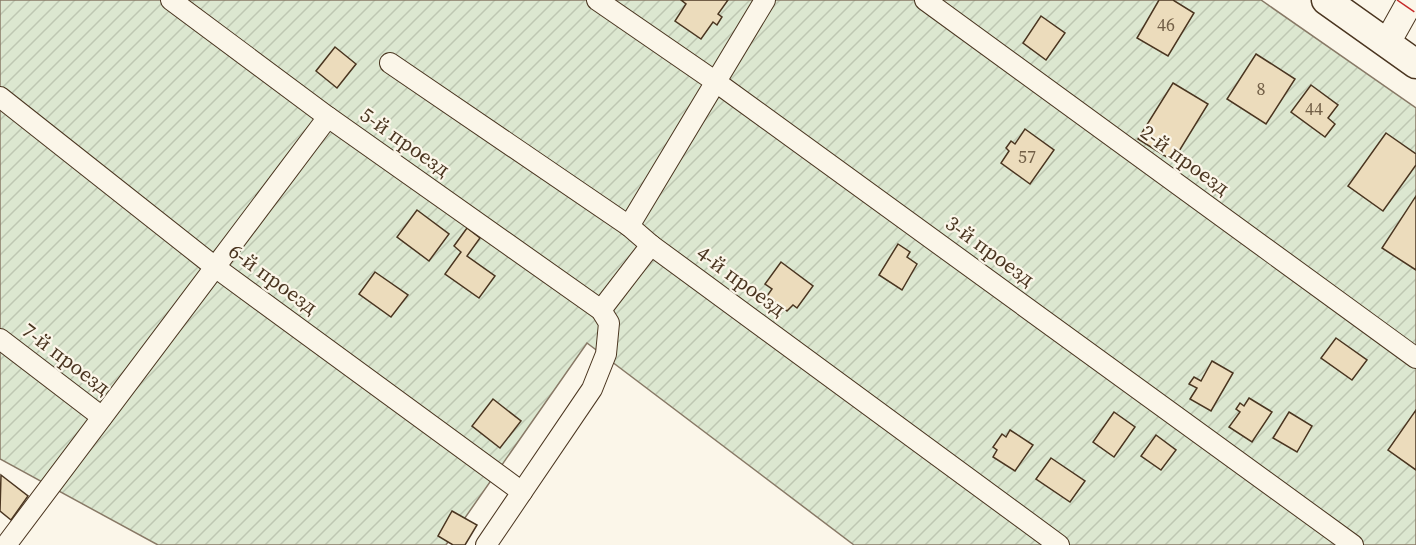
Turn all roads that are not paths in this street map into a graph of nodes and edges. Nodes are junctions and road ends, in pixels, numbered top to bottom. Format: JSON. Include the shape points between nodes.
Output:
{"nodes":[{"id":1,"x":171,"y":0,"type":"edge"},
{"id":2,"x":597,"y":0,"type":"edge"},
{"id":3,"x":765,"y":0,"type":"edge"},
{"id":4,"x":925,"y":0,"type":"edge"},
{"id":5,"x":1326,"y":0,"type":"edge"},
{"id":6,"x":1411,"y":0,"type":"edge"},
{"id":7,"x":1387,"y":43,"type":"junction"},
{"id":8,"x":390,"y":63,"type":"dead end"},
{"id":9,"x":1416,"y":64,"type":"edge"},
{"id":10,"x":716,"y":82,"type":"junction"},
{"id":11,"x":0,"y":98,"type":"edge"},
{"id":12,"x":328,"y":117,"type":"junction"},
{"id":13,"x":629,"y":226,"type":"junction"},
{"id":14,"x":651,"y":245,"type":"junction"},
{"id":15,"x":215,"y":267,"type":"junction"},
{"id":16,"x":605,"y":316,"type":"junction"},
{"id":17,"x":0,"y":339,"type":"edge"},
{"id":18,"x":1416,"y":358,"type":"edge"},
{"id":19,"x":102,"y":417,"type":"junction"},
{"id":20,"x":522,"y":492,"type":"junction"},
{"id":21,"x":9,"y":540,"type":"edge"},
{"id":22,"x":486,"y":545,"type":"edge"},
{"id":23,"x":1059,"y":545,"type":"edge"},
{"id":24,"x":1353,"y":545,"type":"edge"}],
"edges":[{"from":1,"to":12,"type":"street","name":"5-й проезд"},
{"from":2,"to":10,"type":"street","name":"3-й проезд"},
{"from":3,"to":10,"type":"street"},
{"from":4,"to":18,"type":"street","name":"2-й проезд"},
{"from":5,"to":7,"type":"main road"},
{"from":6,"to":7,"type":"street"},
{"from":7,"to":9,"type":"main road"},
{"from":8,"to":13,"type":"street","name":"4-й проезд"},
{"from":10,"to":13,"type":"street"},
{"from":10,"to":24,"type":"street","name":"3-й проезд"},
{"from":11,"to":15,"type":"street","name":"6-й проезд"},
{"from":12,"to":15,"type":"street"},
{"from":12,"to":16,"type":"street","name":"5-й проезд"},
{"from":13,"to":14,"type":"street","name":"4-й проезд"},
{"from":14,"to":16,"type":"street"},
{"from":14,"to":23,"type":"street","name":"4-й проезд"},
{"from":15,"to":19,"type":"street"},
{"from":15,"to":20,"type":"street","name":"6-й проезд"},
{"from":16,"to":20,"type":"street","via":[[606,354],[592,389]]},
{"from":17,"to":19,"type":"street","name":"7-й проезд"},
{"from":19,"to":21,"type":"street"},
{"from":20,"to":22,"type":"street"}]}
